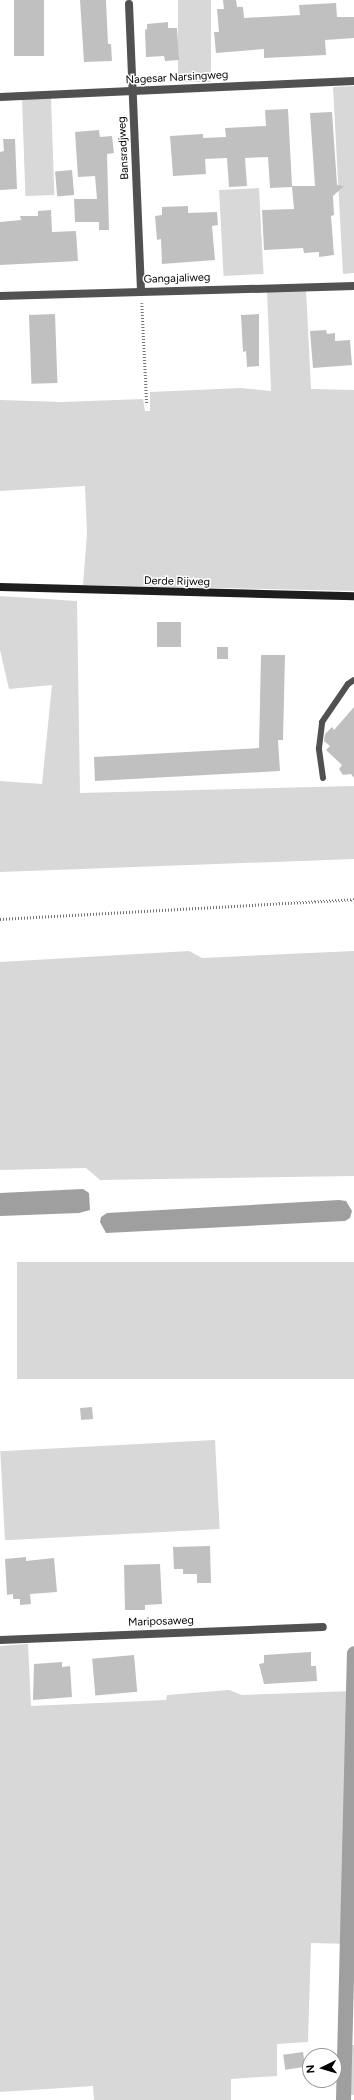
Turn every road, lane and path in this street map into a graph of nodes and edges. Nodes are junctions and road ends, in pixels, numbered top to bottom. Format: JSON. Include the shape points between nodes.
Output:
{"nodes":[{"id":1,"x":129,"y":4,"type":"dead end"},
{"id":2,"x":354,"y":81,"type":"edge"},
{"id":3,"x":132,"y":91,"type":"junction"},
{"id":4,"x":0,"y":97,"type":"edge"},
{"id":5,"x":354,"y":286,"type":"edge"},
{"id":6,"x":141,"y":291,"type":"junction"},
{"id":7,"x":0,"y":296,"type":"edge"},
{"id":8,"x":147,"y":405,"type":"dead end"},
{"id":9,"x":0,"y":587,"type":"edge"},
{"id":10,"x":354,"y":596,"type":"edge"},
{"id":11,"x":354,"y":680,"type":"edge"},
{"id":12,"x":323,"y":778,"type":"dead end"},
{"id":13,"x":354,"y":899,"type":"edge"},
{"id":14,"x":0,"y":919,"type":"edge"},
{"id":15,"x":323,"y":1626,"type":"dead end"},
{"id":16,"x":0,"y":1640,"type":"edge"}],
"edges":[{"from":1,"to":3,"type":"street","name":"Bansradjweg"},
{"from":2,"to":3,"type":"street","name":"Nagesar Narsingweg"},
{"from":3,"to":4,"type":"street","name":"Nagesar Narsingweg"},
{"from":3,"to":6,"type":"street","name":"Bansradjweg"},
{"from":5,"to":6,"type":"street","name":"Gangajaliweg"},
{"from":6,"to":7,"type":"street","name":"Gangajaliweg"},
{"from":6,"to":8,"type":"path"},
{"from":9,"to":10,"type":"street","name":"Derde Rijweg"},
{"from":11,"to":12,"type":"lane","via":[[348,684],[322,722],[319,748]]},
{"from":13,"to":14,"type":"path"},
{"from":15,"to":16,"type":"street","name":"Mariposaweg"}]}
